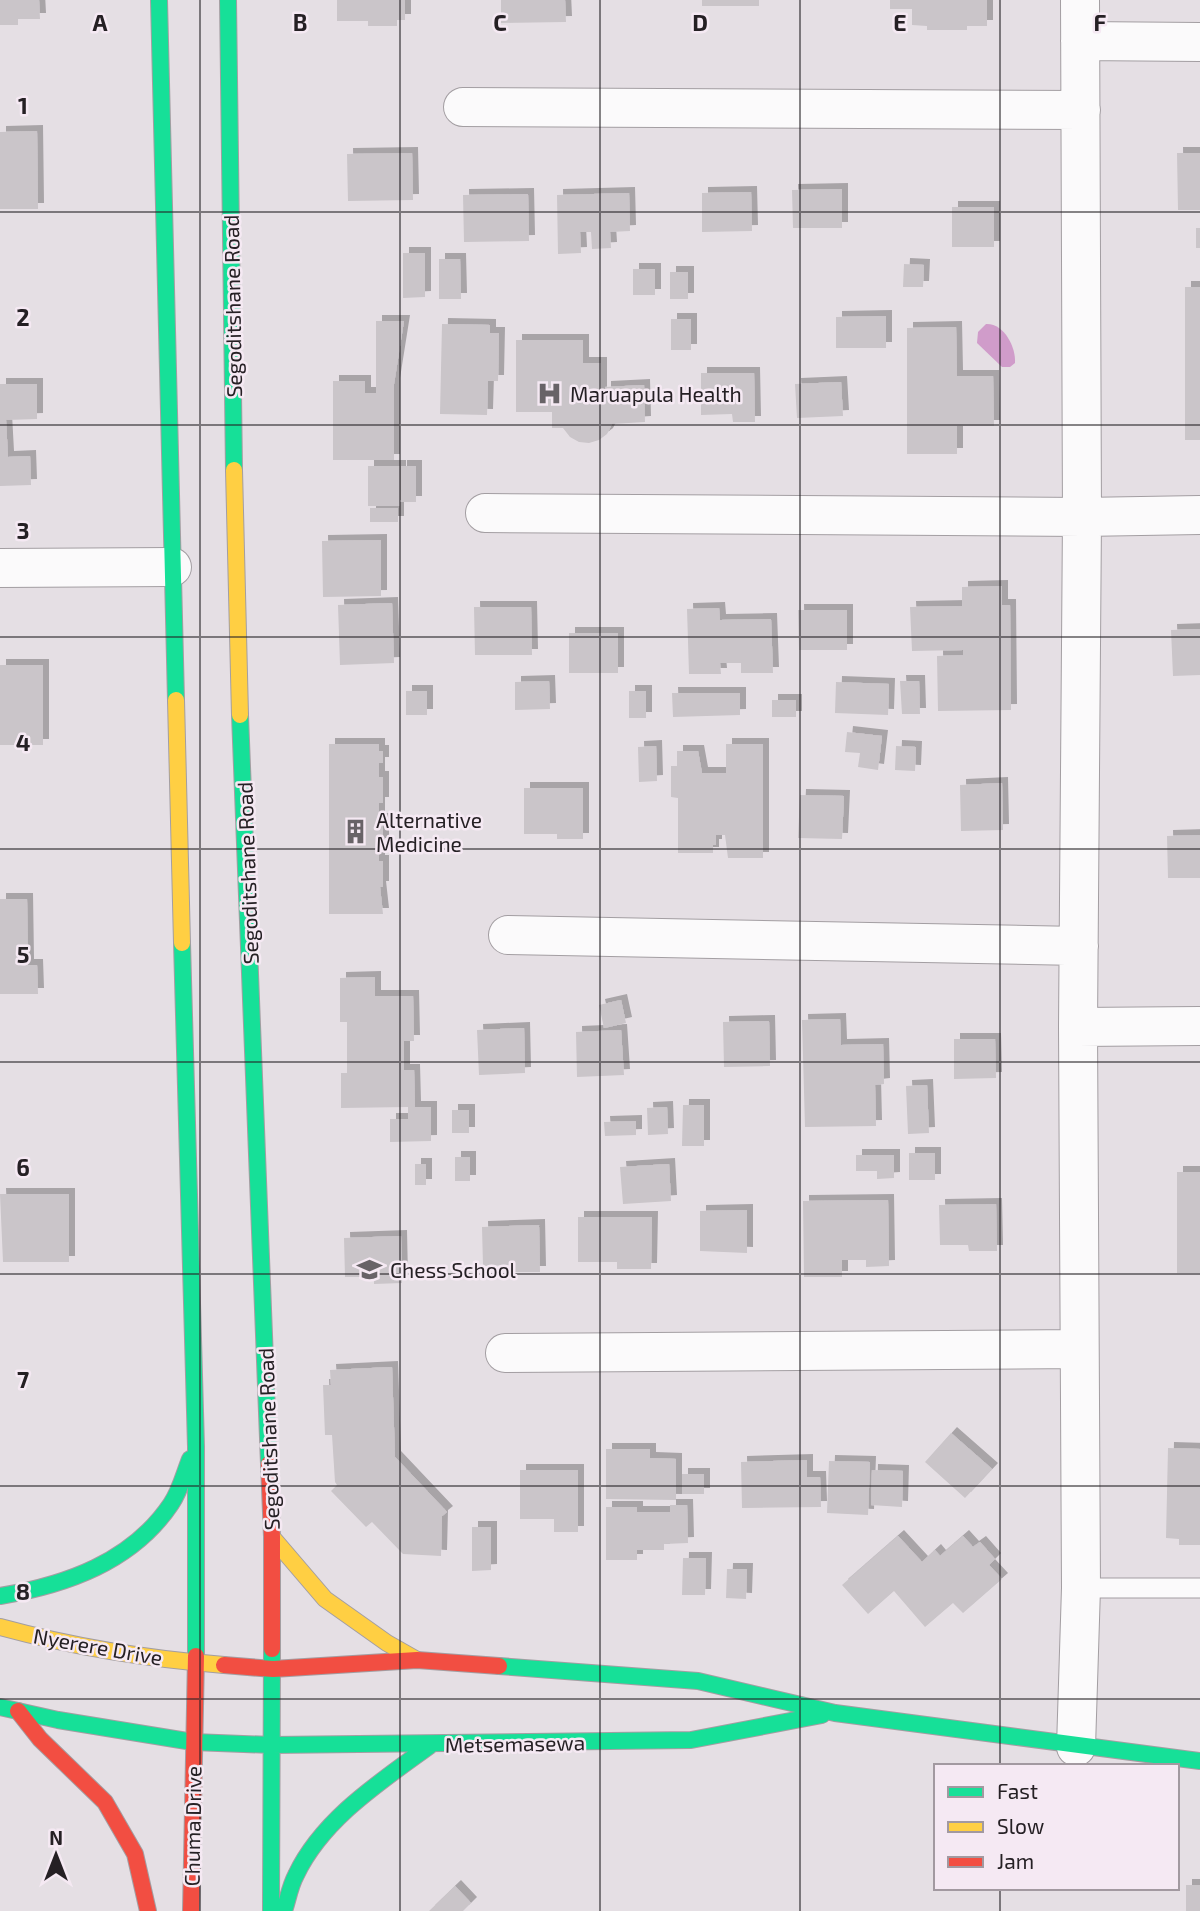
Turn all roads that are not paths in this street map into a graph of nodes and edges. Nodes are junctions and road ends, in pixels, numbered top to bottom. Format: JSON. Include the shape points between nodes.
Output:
{"nodes":[{"id":1,"x":159,"y":0,"type":"edge"},
{"id":2,"x":228,"y":0,"type":"edge"},
{"id":3,"x":1080,"y":0,"type":"edge"},
{"id":4,"x":1080,"y":41,"type":"junction"},
{"id":5,"x":1200,"y":42,"type":"edge"},
{"id":6,"x":463,"y":107,"type":"dead end"},
{"id":7,"x":1081,"y":110,"type":"junction"},
{"id":8,"x":485,"y":513,"type":"dead end"},
{"id":9,"x":1200,"y":515,"type":"edge"},
{"id":10,"x":1082,"y":517,"type":"junction"},
{"id":11,"x":172,"y":567,"type":"junction"},
{"id":12,"x":0,"y":568,"type":"edge"},
{"id":13,"x":508,"y":935,"type":"dead end"},
{"id":14,"x":1079,"y":946,"type":"junction"},
{"id":15,"x":1200,"y":1026,"type":"edge"},
{"id":16,"x":1078,"y":1027,"type":"junction"},
{"id":17,"x":1079,"y":1349,"type":"junction"},
{"id":18,"x":505,"y":1353,"type":"dead end"},
{"id":19,"x":196,"y":1447,"type":"junction"},
{"id":20,"x":272,"y":1536,"type":"junction"},
{"id":21,"x":1081,"y":1588,"type":"junction"},
{"id":22,"x":1200,"y":1588,"type":"edge"},
{"id":23,"x":0,"y":1596,"type":"edge"},
{"id":24,"x":0,"y":1627,"type":"edge"},
{"id":25,"x":417,"y":1660,"type":"junction"},
{"id":26,"x":196,"y":1664,"type":"junction"},
{"id":27,"x":273,"y":1669,"type":"junction"},
{"id":28,"x":0,"y":1707,"type":"edge"},
{"id":29,"x":18,"y":1711,"type":"junction"},
{"id":30,"x":835,"y":1713,"type":"junction"},
{"id":31,"x":193,"y":1742,"type":"junction"},
{"id":32,"x":432,"y":1744,"type":"junction"},
{"id":33,"x":272,"y":1745,"type":"junction"},
{"id":34,"x":1076,"y":1746,"type":"junction"},
{"id":35,"x":1200,"y":1761,"type":"edge"},
{"id":36,"x":149,"y":1911,"type":"edge"},
{"id":37,"x":191,"y":1911,"type":"edge"},
{"id":38,"x":271,"y":1911,"type":"edge"},
{"id":39,"x":284,"y":1911,"type":"edge"}],
"edges":[{"from":1,"to":11,"type":"main road"},
{"from":2,"to":20,"type":"main road","name":"Segoditshane Road","via":[[235,580]]},
{"from":3,"to":4,"type":"street"},
{"from":4,"to":5,"type":"street"},
{"from":4,"to":7,"type":"street"},
{"from":6,"to":7,"type":"street"},
{"from":7,"to":10,"type":"street"},
{"from":8,"to":10,"type":"street"},
{"from":9,"to":10,"type":"street"},
{"from":10,"to":14,"type":"street"},
{"from":11,"to":12,"type":"street"},
{"from":11,"to":19,"type":"main road"},
{"from":13,"to":14,"type":"street"},
{"from":14,"to":16,"type":"street"},
{"from":15,"to":16,"type":"street"},
{"from":16,"to":17,"type":"street"},
{"from":17,"to":18,"type":"street"},
{"from":17,"to":21,"type":"street"},
{"from":19,"to":23,"type":"main road","via":[[172,1502],[145,1536],[102,1568],[61,1583]]},
{"from":19,"to":26,"type":"main road"},
{"from":20,"to":25,"type":"main road","via":[[325,1600]]},
{"from":20,"to":27,"type":"main road","name":"Segoditshane Road"},
{"from":21,"to":22,"type":"lane"},
{"from":21,"to":34,"type":"street"},
{"from":24,"to":26,"type":"main road","name":"Nyerere Drive","via":[[48,1640]]},
{"from":25,"to":27,"type":"main road","name":"Metsemasewa"},
{"from":25,"to":30,"type":"main road","name":"Metsemasewa","via":[[698,1681]]},
{"from":26,"to":27,"type":"main road","name":"Metsemasewa"},
{"from":26,"to":31,"type":"main road"},
{"from":27,"to":33,"type":"main road","name":"Segoditshane Road"},
{"from":28,"to":29,"type":"main road"},
{"from":29,"to":31,"type":"main road"},
{"from":29,"to":36,"type":"main road","via":[[105,1802],[135,1854]]},
{"from":30,"to":32,"type":"main road","name":"Metsemasewa","via":[[691,1740]]},
{"from":30,"to":34,"type":"main road","name":"Metsemasewa"},
{"from":31,"to":33,"type":"main road","name":"Metsemasewa"},
{"from":31,"to":37,"type":"main road","name":"Chuma Drive"},
{"from":32,"to":33,"type":"main road","name":"Metsemasewa"},
{"from":32,"to":39,"type":"main road","via":[[341,1815],[297,1872]]},
{"from":33,"to":38,"type":"main road"},
{"from":34,"to":35,"type":"main road","name":"Metsemasewa"}]}
